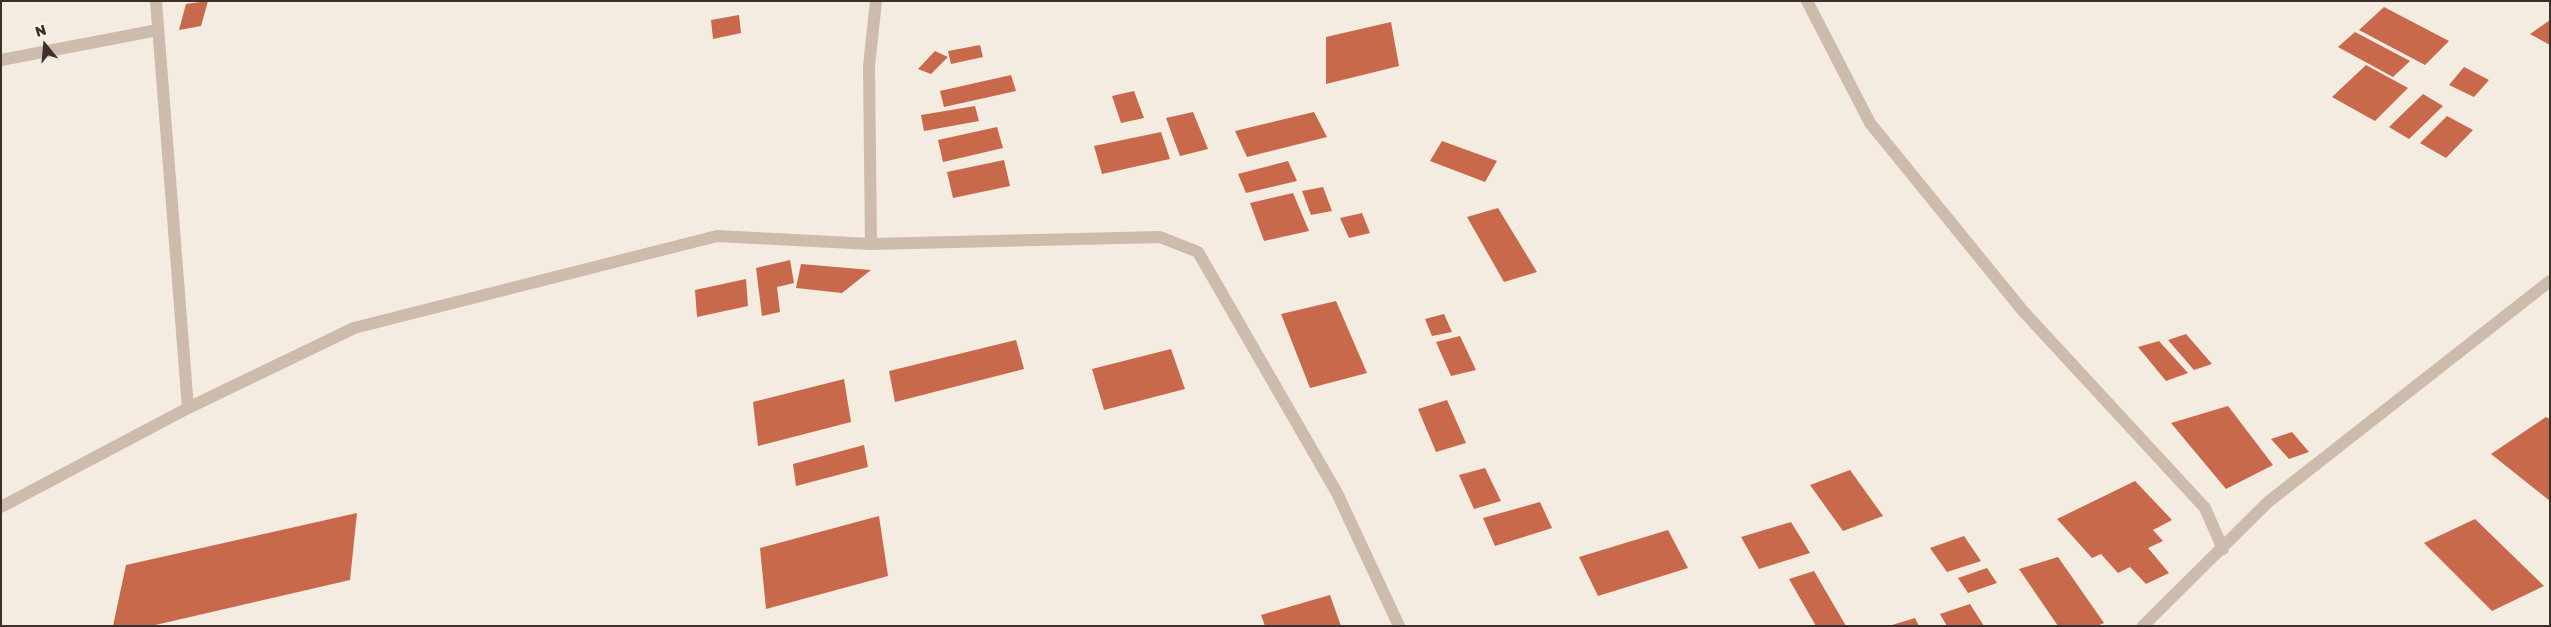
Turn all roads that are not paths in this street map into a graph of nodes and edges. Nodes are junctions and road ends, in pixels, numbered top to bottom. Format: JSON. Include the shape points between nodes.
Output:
{"nodes":[{"id":1,"x":156,"y":1,"type":"edge"},
{"id":2,"x":876,"y":1,"type":"edge"},
{"id":3,"x":1807,"y":1,"type":"edge"},
{"id":4,"x":158,"y":30,"type":"junction"},
{"id":5,"x":1,"y":60,"type":"edge"},
{"id":6,"x":871,"y":244,"type":"junction"},
{"id":7,"x":2550,"y":281,"type":"edge"},
{"id":8,"x":188,"y":408,"type":"junction"},
{"id":9,"x":1,"y":507,"type":"edge"},
{"id":10,"x":2223,"y":549,"type":"junction"},
{"id":11,"x":1399,"y":626,"type":"edge"},
{"id":12,"x":2143,"y":626,"type":"edge"}],
"edges":[{"from":1,"to":4,"type":"street"},
{"from":2,"to":6,"type":"street","via":[[869,66]]},
{"from":3,"to":10,"type":"street","via":[[1870,123],[2024,311],[2205,508]]},
{"from":4,"to":5,"type":"street"},
{"from":4,"to":8,"type":"street"},
{"from":6,"to":8,"type":"street","via":[[717,236],[354,328]]},
{"from":6,"to":11,"type":"street","via":[[1160,237],[1198,252],[1336,493]]},
{"from":7,"to":10,"type":"street","via":[[2268,502]]},
{"from":8,"to":9,"type":"street"},
{"from":10,"to":12,"type":"street"}]}
